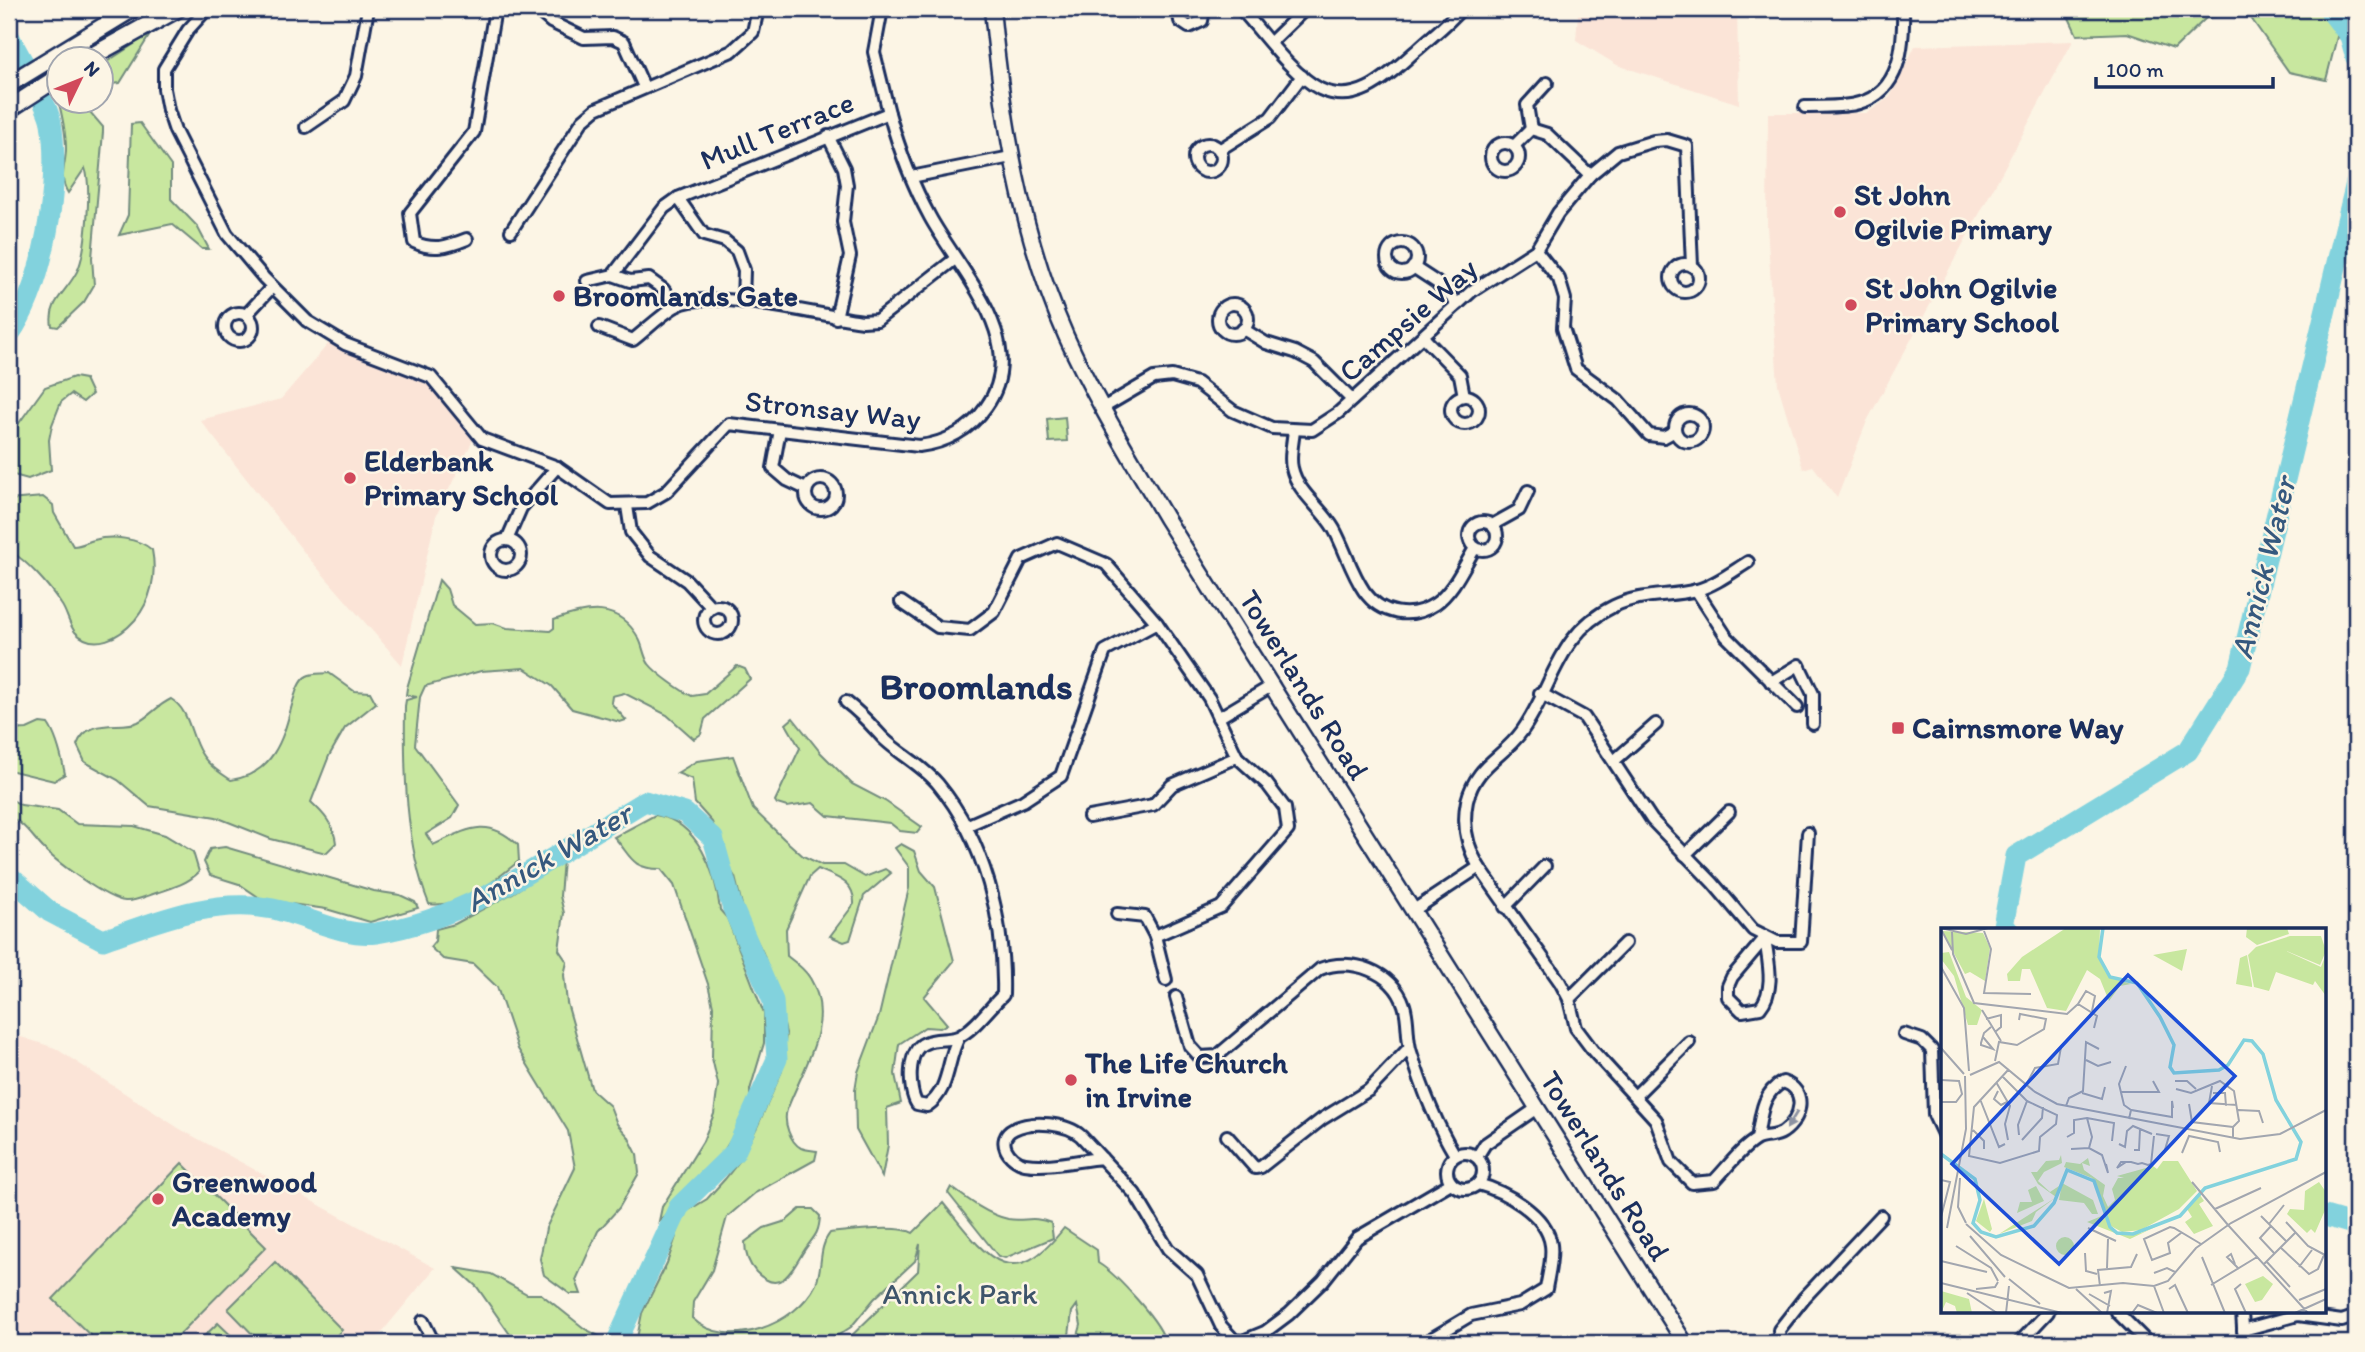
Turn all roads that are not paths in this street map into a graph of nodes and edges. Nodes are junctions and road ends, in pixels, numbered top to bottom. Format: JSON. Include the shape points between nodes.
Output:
{"nodes":[{"id":1,"x":132,"y":9,"type":"edge"},
{"id":2,"x":177,"y":9,"type":"edge"},
{"id":3,"x":207,"y":9,"type":"edge"},
{"id":4,"x":368,"y":9,"type":"edge"},
{"id":5,"x":495,"y":9,"type":"edge"},
{"id":6,"x":536,"y":9,"type":"edge"},
{"id":7,"x":758,"y":9,"type":"edge"},
{"id":8,"x":882,"y":9,"type":"edge"},
{"id":9,"x":992,"y":9,"type":"edge"},
{"id":10,"x":999,"y":9,"type":"edge"},
{"id":11,"x":1178,"y":9,"type":"edge"},
{"id":12,"x":1204,"y":9,"type":"edge"},
{"id":13,"x":1241,"y":9,"type":"edge"},
{"id":14,"x":1305,"y":9,"type":"edge"},
{"id":15,"x":1461,"y":9,"type":"edge"},
{"id":16,"x":1903,"y":9,"type":"edge"},
{"id":17,"x":1271,"y":42,"type":"junction"},
{"id":18,"x":110,"y":46,"type":"edge"},
{"id":19,"x":1302,"y":76,"type":"junction"},
{"id":20,"x":1547,"y":83,"type":"dead end"},
{"id":21,"x":9,"y":84,"type":"edge"},
{"id":22,"x":46,"y":85,"type":"edge"},
{"id":23,"x":644,"y":88,"type":"junction"},
{"id":24,"x":1805,"y":107,"type":"dead end"},
{"id":25,"x":9,"y":109,"type":"edge"},
{"id":26,"x":889,"y":113,"type":"junction"},
{"id":27,"x":306,"y":127,"type":"dead end"},
{"id":28,"x":1531,"y":129,"type":"junction"},
{"id":29,"x":828,"y":136,"type":"junction"},
{"id":30,"x":1514,"y":146,"type":"dead end"},
{"id":31,"x":1219,"y":150,"type":"dead end"},
{"id":32,"x":1011,"y":157,"type":"junction"},
{"id":33,"x":1590,"y":175,"type":"junction"},
{"id":34,"x":911,"y":177,"type":"junction"},
{"id":35,"x":678,"y":198,"type":"junction"},
{"id":36,"x":511,"y":230,"type":"dead end"},
{"id":37,"x":467,"y":239,"type":"dead end"},
{"id":38,"x":1536,"y":250,"type":"junction"},
{"id":39,"x":955,"y":259,"type":"junction"},
{"id":40,"x":1692,"y":266,"type":"dead end"},
{"id":41,"x":1413,"y":267,"type":"dead end"},
{"id":42,"x":613,"y":275,"type":"junction"},
{"id":43,"x":587,"y":281,"type":"dead end"},
{"id":44,"x":272,"y":287,"type":"junction"},
{"id":45,"x":743,"y":302,"type":"junction"},
{"id":46,"x":1458,"y":304,"type":"junction"},
{"id":47,"x":676,"y":306,"type":"junction"},
{"id":48,"x":246,"y":315,"type":"dead end"},
{"id":49,"x":836,"y":318,"type":"junction"},
{"id":50,"x":599,"y":327,"type":"dead end"},
{"id":51,"x":1243,"y":329,"type":"dead end"},
{"id":52,"x":1424,"y":338,"type":"junction"},
{"id":53,"x":1464,"y":396,"type":"dead end"},
{"id":54,"x":1352,"y":400,"type":"junction"},
{"id":55,"x":1101,"y":409,"type":"junction"},
{"id":56,"x":780,"y":430,"type":"junction"},
{"id":57,"x":1294,"y":430,"type":"junction"},
{"id":58,"x":1675,"y":431,"type":"dead end"},
{"id":59,"x":557,"y":467,"type":"junction"},
{"id":60,"x":806,"y":489,"type":"dead end"},
{"id":61,"x":1528,"y":491,"type":"dead end"},
{"id":62,"x":627,"y":506,"type":"junction"},
{"id":63,"x":1492,"y":525,"type":"junction"},
{"id":64,"x":507,"y":540,"type":"dead end"},
{"id":65,"x":1475,"y":548,"type":"junction"},
{"id":66,"x":1748,"y":562,"type":"dead end"},
{"id":67,"x":1696,"y":590,"type":"junction"},
{"id":68,"x":901,"y":602,"type":"dead end"},
{"id":69,"x":712,"y":608,"type":"dead end"},
{"id":70,"x":1157,"y":623,"type":"junction"},
{"id":71,"x":1771,"y":682,"type":"junction"},
{"id":72,"x":1273,"y":685,"type":"junction"},
{"id":73,"x":1541,"y":693,"type":"junction"},
{"id":74,"x":846,"y":702,"type":"dead end"},
{"id":75,"x":1797,"y":707,"type":"dead end"},
{"id":76,"x":1218,"y":718,"type":"junction"},
{"id":77,"x":1656,"y":724,"type":"dead end"},
{"id":78,"x":1813,"y":724,"type":"dead end"},
{"id":79,"x":1237,"y":757,"type":"junction"},
{"id":80,"x":1614,"y":761,"type":"junction"},
{"id":81,"x":1729,"y":812,"type":"dead end"},
{"id":82,"x":1089,"y":817,"type":"dead end"},
{"id":83,"x":968,"y":825,"type":"junction"},
{"id":84,"x":1808,"y":833,"type":"dead end"},
{"id":85,"x":1685,"y":855,"type":"junction"},
{"id":86,"x":1545,"y":866,"type":"dead end"},
{"id":87,"x":1479,"y":867,"type":"junction"},
{"id":88,"x":1505,"y":907,"type":"junction"},
{"id":89,"x":1414,"y":910,"type":"junction"},
{"id":90,"x":1117,"y":915,"type":"dead end"},
{"id":91,"x":1155,"y":936,"type":"junction"},
{"id":92,"x":1765,"y":938,"type":"junction"},
{"id":93,"x":1625,"y":943,"type":"dead end"},
{"id":94,"x":1167,"y":980,"type":"dead end"},
{"id":95,"x":1176,"y":997,"type":"dead end"},
{"id":96,"x":1569,"y":999,"type":"junction"},
{"id":97,"x":1904,"y":1034,"type":"dead end"},
{"id":98,"x":959,"y":1037,"type":"junction"},
{"id":99,"x":1689,"y":1042,"type":"dead end"},
{"id":100,"x":1409,"y":1048,"type":"junction"},
{"id":101,"x":1636,"y":1095,"type":"junction"},
{"id":102,"x":1537,"y":1108,"type":"junction"},
{"id":103,"x":1941,"y":1130,"type":"edge"},
{"id":104,"x":1227,"y":1136,"type":"dead end"},
{"id":105,"x":1757,"y":1139,"type":"junction"},
{"id":106,"x":1455,"y":1155,"type":"junction"},
{"id":107,"x":1477,"y":1157,"type":"junction"},
{"id":108,"x":1102,"y":1158,"type":"junction"},
{"id":109,"x":1451,"y":1183,"type":"junction"},
{"id":110,"x":1478,"y":1184,"type":"junction"},
{"id":111,"x":1881,"y":1216,"type":"dead end"},
{"id":112,"x":2046,"y":1314,"type":"edge"},
{"id":113,"x":2119,"y":1314,"type":"edge"},
{"id":114,"x":2242,"y":1314,"type":"edge"},
{"id":115,"x":2356,"y":1316,"type":"edge"},
{"id":116,"x":424,"y":1321,"type":"dead end"},
{"id":117,"x":2243,"y":1330,"type":"junction"},
{"id":118,"x":434,"y":1343,"type":"edge"},
{"id":119,"x":1424,"y":1343,"type":"edge"},
{"id":120,"x":1685,"y":1343,"type":"edge"},
{"id":121,"x":1780,"y":1343,"type":"edge"},
{"id":122,"x":2019,"y":1343,"type":"edge"},
{"id":123,"x":2148,"y":1343,"type":"edge"},
{"id":124,"x":2244,"y":1343,"type":"edge"}],
"edges":[{"from":1,"to":21,"type":"main road"},
{"from":2,"to":18,"type":"main road"},
{"from":3,"to":44,"type":"street","via":[[164,69],[163,89],[175,131],[227,234]]},
{"from":4,"to":27,"type":"street","via":[[356,76],[344,101]]},
{"from":5,"to":37,"type":"street","via":[[474,132],[410,213],[414,242],[426,248]]},
{"from":6,"to":23,"type":"street","via":[[584,38],[613,37],[624,42]]},
{"from":7,"to":23,"type":"street","via":[[753,32],[738,47]]},
{"from":8,"to":26,"type":"street","name":"Mull Terrace","via":[[874,52]]},
{"from":9,"to":10,"type":"street"},
{"from":9,"to":32,"type":"street","name":"Towerlands Road"},
{"from":11,"to":12,"type":"street","via":[[1180,21],[1189,27],[1202,21]]},
{"from":13,"to":17,"type":"street"},
{"from":14,"to":17,"type":"street"},
{"from":15,"to":19,"type":"street","via":[[1377,85],[1335,94]]},
{"from":16,"to":24,"type":"street","via":[[1904,49],[1885,88],[1860,103]]},
{"from":17,"to":19,"type":"street"},
{"from":19,"to":31,"type":"street","via":[[1270,118]]},
{"from":20,"to":28,"type":"street","via":[[1527,105]]},
{"from":22,"to":25,"type":"main road"},
{"from":23,"to":36,"type":"street","via":[[596,109],[583,120]]},
{"from":26,"to":29,"type":"street","name":"Mull Terrace"},
{"from":26,"to":34,"type":"street","name":"Stronsay Way"},
{"from":28,"to":30,"type":"street"},
{"from":28,"to":33,"type":"street","via":[[1546,134]]},
{"from":29,"to":35,"type":"street","name":"Mull Terrace"},
{"from":29,"to":49,"type":"street","via":[[847,185],[843,222],[850,256]]},
{"from":32,"to":34,"type":"street"},
{"from":32,"to":55,"type":"street","name":"Towerlands Road","via":[[1045,280]]},
{"from":33,"to":38,"type":"street","name":"Campsie Way","via":[[1558,213]]},
{"from":33,"to":40,"type":"street","name":"Campsie Way","via":[[1618,152],[1667,140],[1686,146]]},
{"from":34,"to":39,"type":"street","name":"Stronsay Way"},
{"from":35,"to":42,"type":"street","name":"Mull Terrace","via":[[664,208]]},
{"from":35,"to":45,"type":"street","via":[[704,235],[725,241],[737,251],[744,270]]},
{"from":38,"to":46,"type":"street","name":"Campsie Way"},
{"from":38,"to":58,"type":"street","via":[[1559,279],[1565,299],[1563,328],[1576,369],[1618,400],[1649,435],[1664,437]]},
{"from":39,"to":49,"type":"street","via":[[877,320]]},
{"from":39,"to":56,"type":"street","name":"Stronsay Way","via":[[994,325],[1001,348],[1000,382],[981,415],[946,439],[919,446]]},
{"from":41,"to":46,"type":"street"},
{"from":42,"to":43,"type":"street"},
{"from":42,"to":47,"type":"street","via":[[630,281],[649,279]]},
{"from":44,"to":48,"type":"street"},
{"from":44,"to":59,"type":"street","via":[[307,321],[345,344],[431,377],[482,439]]},
{"from":45,"to":47,"type":"street","via":[[696,299]]},
{"from":45,"to":49,"type":"street"},
{"from":46,"to":52,"type":"street","name":"Campsie Way"},
{"from":47,"to":50,"type":"street","via":[[633,340]]},
{"from":51,"to":54,"type":"street","via":[[1314,362]]},
{"from":52,"to":53,"type":"street","via":[[1460,375]]},
{"from":52,"to":54,"type":"street","name":"Campsie Way"},
{"from":54,"to":57,"type":"street","name":"Campsie Way","via":[[1328,422],[1312,430]]},
{"from":55,"to":57,"type":"street","name":"Campsie Way","via":[[1154,379],[1172,376],[1197,383],[1233,411],[1272,428]]},
{"from":55,"to":72,"type":"street","name":"Towerlands Road"},
{"from":56,"to":60,"type":"street","via":[[773,468]]},
{"from":56,"to":62,"type":"street","name":"Stronsay Way","via":[[729,424],[666,492],[647,503]]},
{"from":57,"to":65,"type":"street","via":[[1291,466],[1297,483],[1329,522],[1365,593],[1379,605],[1406,614],[1436,604]]},
{"from":59,"to":62,"type":"street","via":[[610,505]]},
{"from":59,"to":64,"type":"street","via":[[521,508]]},
{"from":61,"to":63,"type":"street","via":[[1519,510]]},
{"from":62,"to":69,"type":"street","via":[[631,532],[650,555],[687,581]]},
{"from":63,"to":65,"type":"street","via":[[1497,534],[1494,545],[1486,550]]},
{"from":63,"to":65,"type":"street","via":[[1481,522],[1472,527],[1469,540]]},
{"from":66,"to":67,"type":"street"},
{"from":67,"to":71,"type":"street","via":[[1726,636]]},
{"from":67,"to":73,"type":"street","via":[[1612,606],[1585,625],[1566,648]]},
{"from":68,"to":70,"type":"street","via":[[938,627],[970,630],[994,612],[1021,559],[1057,543],[1106,564]]},
{"from":70,"to":76,"type":"street","via":[[1188,664]]},
{"from":70,"to":83,"type":"street","via":[[1105,651],[1060,776],[1023,801]]},
{"from":71,"to":75,"type":"street"},
{"from":71,"to":78,"type":"street","via":[[1799,665],[1813,694]]},
{"from":72,"to":76,"type":"street"},
{"from":72,"to":89,"type":"street","name":"Towerlands Road"},
{"from":73,"to":80,"type":"street","via":[[1584,717]]},
{"from":73,"to":87,"type":"street","via":[[1524,728],[1490,760],[1471,790],[1465,824]]},
{"from":74,"to":83,"type":"street","via":[[936,782]]},
{"from":76,"to":79,"type":"street"},
{"from":77,"to":80,"type":"street"},
{"from":79,"to":82,"type":"street","via":[[1172,785],[1153,805]]},
{"from":79,"to":91,"type":"street","via":[[1285,808],[1288,830],[1221,907]]},
{"from":80,"to":85,"type":"street","via":[[1652,820]]},
{"from":81,"to":85,"type":"street"},
{"from":83,"to":98,"type":"street","via":[[997,919],[1004,954],[1003,995]]},
{"from":84,"to":92,"type":"street","via":[[1801,942],[1777,943]]},
{"from":85,"to":92,"type":"street"},
{"from":86,"to":88,"type":"street"},
{"from":87,"to":88,"type":"street"},
{"from":87,"to":89,"type":"street"},
{"from":88,"to":96,"type":"street"},
{"from":89,"to":102,"type":"street","name":"Towerlands Road"},
{"from":90,"to":91,"type":"street","via":[[1145,917]]},
{"from":91,"to":94,"type":"street"},
{"from":92,"to":92,"type":"street","via":[[1768,996],[1760,1008],[1742,1011],[1728,997],[1728,986]]},
{"from":93,"to":96,"type":"street"},
{"from":95,"to":100,"type":"street","via":[[1189,1046],[1200,1058],[1217,1056],[1320,969],[1339,963],[1366,968],[1389,981],[1403,1002]]},
{"from":96,"to":101,"type":"street","via":[[1576,1028]]},
{"from":97,"to":103,"type":"street","via":[[1922,1040],[1932,1050],[1934,1115]]},
{"from":98,"to":98,"type":"street","via":[[950,1055],[946,1084],[927,1106],[917,1104],[911,1084],[918,1049],[925,1043]]},
{"from":99,"to":101,"type":"street"},
{"from":100,"to":104,"type":"street","via":[[1368,1090],[1261,1167],[1250,1164]]},
{"from":100,"to":106,"type":"street","via":[[1430,1111]]},
{"from":101,"to":105,"type":"street","via":[[1656,1120],[1671,1162],[1692,1182],[1714,1181]]},
{"from":102,"to":107,"type":"street","via":[[1485,1144]]},
{"from":102,"to":120,"type":"street","name":"Towerlands Road"},
{"from":105,"to":105,"type":"street","one_way":true,"via":[[1771,1088],[1783,1082],[1794,1086],[1800,1102],[1790,1126],[1780,1135]]},
{"from":106,"to":107,"type":"street","via":[[1465,1152]]},
{"from":106,"to":109,"type":"street","via":[[1446,1168]]},
{"from":107,"to":110,"type":"street","via":[[1483,1169]]},
{"from":108,"to":108,"type":"street","via":[[1066,1125],[1014,1129],[1005,1138],[1009,1155],[1022,1164]]},
{"from":108,"to":109,"type":"street","via":[[1140,1201],[1168,1249],[1197,1275],[1221,1326],[1234,1340],[1243,1341],[1289,1314],[1357,1238]]},
{"from":109,"to":110,"type":"street","via":[[1464,1189]]},
{"from":110,"to":119,"type":"street","via":[[1498,1190],[1533,1214],[1546,1232],[1551,1244],[1546,1289],[1520,1305],[1471,1315]]},
{"from":111,"to":121,"type":"street","via":[[1804,1298],[1779,1330]]},
{"from":112,"to":122,"type":"street"},
{"from":113,"to":123,"type":"street"},
{"from":114,"to":117,"type":"street"},
{"from":115,"to":117,"type":"street","via":[[2342,1321],[2298,1315]]},
{"from":116,"to":118,"type":"street"},
{"from":117,"to":124,"type":"street"}]}
